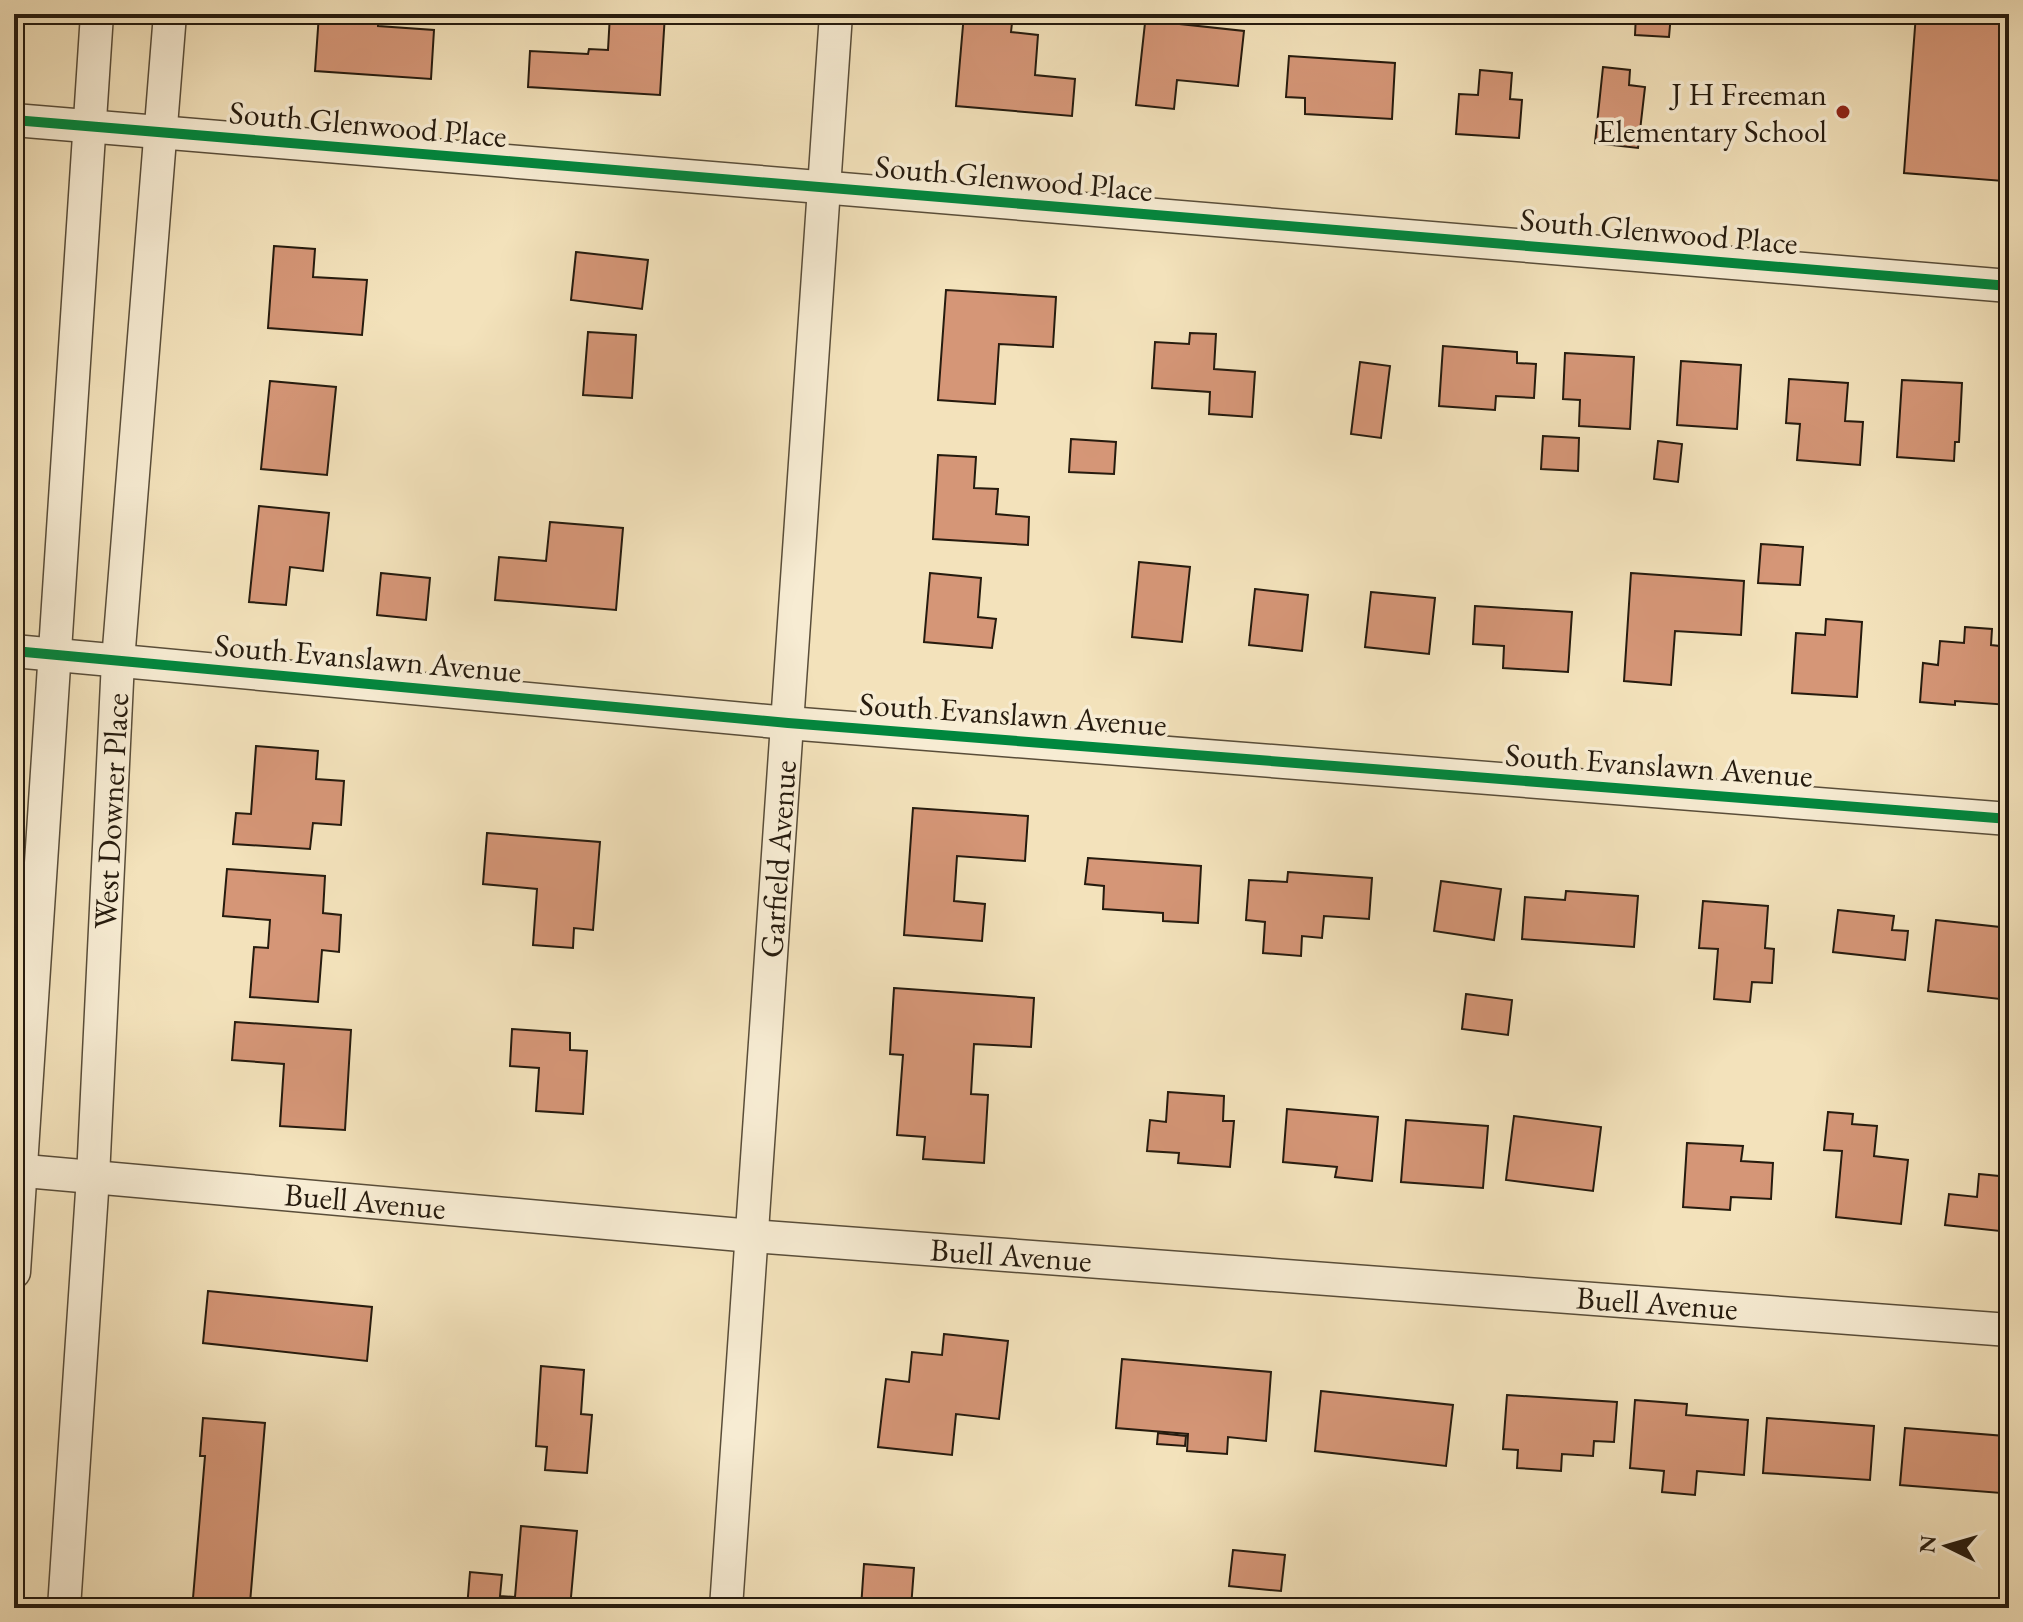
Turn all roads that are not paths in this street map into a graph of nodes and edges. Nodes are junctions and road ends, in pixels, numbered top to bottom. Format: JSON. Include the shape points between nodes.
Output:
{"nodes":[{"id":1,"x":97,"y":14,"type":"edge"},
{"id":2,"x":170,"y":14,"type":"edge"},
{"id":3,"x":836,"y":14,"type":"edge"},
{"id":4,"x":14,"y":120,"type":"edge"},
{"id":5,"x":89,"y":126,"type":"junction"},
{"id":6,"x":161,"y":133,"type":"junction"},
{"id":7,"x":825,"y":189,"type":"junction"},
{"id":8,"x":2009,"y":286,"type":"edge"},
{"id":9,"x":14,"y":651,"type":"edge"},
{"id":10,"x":53,"y":655,"type":"junction"},
{"id":11,"x":118,"y":661,"type":"junction"},
{"id":12,"x":788,"y":723,"type":"junction"},
{"id":13,"x":2009,"y":819,"type":"edge"},
{"id":14,"x":17,"y":1170,"type":"edge"},
{"id":15,"x":93,"y":1177,"type":"junction"},
{"id":16,"x":752,"y":1236,"type":"junction"},
{"id":17,"x":14,"y":1272,"type":"edge"},
{"id":18,"x":2009,"y":1330,"type":"edge"},
{"id":19,"x":64,"y":1608,"type":"edge"},
{"id":20,"x":726,"y":1608,"type":"edge"}],
"edges":[{"from":1,"to":5,"type":"street","name":"West Downer Place"},
{"from":2,"to":6,"type":"street","name":"West Downer Place"},
{"from":3,"to":7,"type":"street","name":"Garfield Avenue"},
{"from":4,"to":5,"type":"street","name":"South Glenwood Place"},
{"from":5,"to":6,"type":"street","name":"South Glenwood Place"},
{"from":5,"to":10,"type":"street","name":"West Downer Place"},
{"from":6,"to":7,"type":"street","name":"South Glenwood Place"},
{"from":6,"to":11,"type":"street","name":"West Downer Place"},
{"from":7,"to":8,"type":"street","name":"South Glenwood Place"},
{"from":7,"to":12,"type":"street","name":"Garfield Avenue"},
{"from":9,"to":10,"type":"street","name":"South Evanslawn Avenue"},
{"from":10,"to":11,"type":"street","name":"South Evanslawn Avenue"},
{"from":10,"to":14,"type":"street","name":"West Downer Place"},
{"from":11,"to":12,"type":"street","name":"South Evanslawn Avenue"},
{"from":11,"to":15,"type":"street","name":"West Downer Place"},
{"from":12,"to":13,"type":"street","name":"South Evanslawn Avenue"},
{"from":12,"to":16,"type":"street","name":"Garfield Avenue"},
{"from":14,"to":15,"type":"street","name":"Buell Avenue"},
{"from":14,"to":17,"type":"street","name":"West Downer Place"},
{"from":15,"to":16,"type":"street","name":"Buell Avenue"},
{"from":15,"to":19,"type":"street","name":"West Downer Place"},
{"from":16,"to":18,"type":"street","name":"Buell Avenue"},
{"from":16,"to":20,"type":"street","name":"Garfield Avenue"}]}
